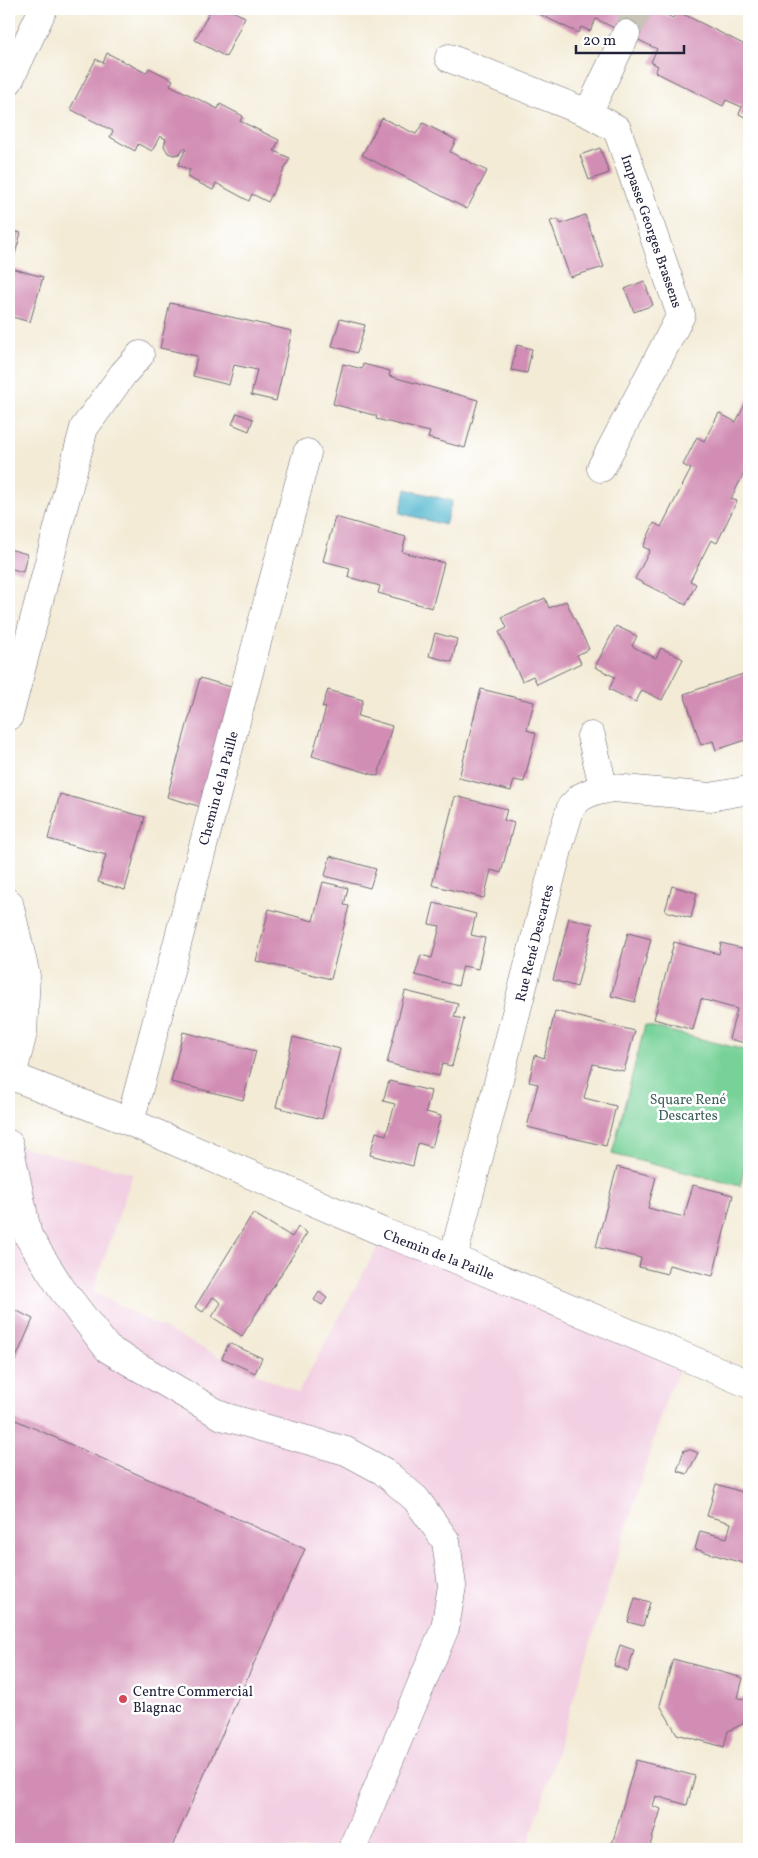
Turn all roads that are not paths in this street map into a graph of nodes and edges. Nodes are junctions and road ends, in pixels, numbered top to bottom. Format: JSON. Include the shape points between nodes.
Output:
{"nodes":[{"id":1,"x":43,"y":9,"type":"edge"},
{"id":2,"x":626,"y":34,"type":"tunnel mouth"},
{"id":3,"x":449,"y":58,"type":"dead end"},
{"id":4,"x":9,"y":81,"type":"edge"},
{"id":5,"x":588,"y":114,"type":"junction"},
{"id":6,"x":140,"y":355,"type":"dead end"},
{"id":7,"x":307,"y":453,"type":"dead end"},
{"id":8,"x":602,"y":468,"type":"dead end"},
{"id":9,"x":9,"y":716,"type":"edge"},
{"id":10,"x":591,"y":736,"type":"dead end"},
{"id":11,"x":604,"y":790,"type":"junction"},
{"id":12,"x":749,"y":790,"type":"edge"},
{"id":13,"x":9,"y":903,"type":"edge"},
{"id":14,"x":10,"y":1075,"type":"edge"},
{"id":15,"x":130,"y":1122,"type":"junction"},
{"id":16,"x":9,"y":1144,"type":"edge"},
{"id":17,"x":453,"y":1258,"type":"junction"},
{"id":18,"x":749,"y":1384,"type":"edge"},
{"id":19,"x":352,"y":1849,"type":"edge"}],
"edges":[{"from":1,"to":4,"type":"street"},
{"from":2,"to":5,"type":"street"},
{"from":3,"to":5,"type":"street","name":"Impasse Georges Brassens"},
{"from":5,"to":8,"type":"street","name":"Impasse Georges Brassens","via":[[617,129],[680,315]]},
{"from":6,"to":9,"type":"street","via":[[122,374],[84,428]]},
{"from":7,"to":15,"type":"street","name":"Chemin de la Paille"},
{"from":10,"to":11,"type":"street"},
{"from":11,"to":12,"type":"street","name":"Rue René Descartes","via":[[614,788],[710,797]]},
{"from":11,"to":17,"type":"street","name":"Rue René Descartes","via":[[582,798],[572,807],[565,823]]},
{"from":13,"to":14,"type":"street","via":[[26,976],[24,1033]]},
{"from":14,"to":15,"type":"street","name":"Chemin de la Paille"},
{"from":15,"to":17,"type":"street","name":"Chemin de la Paille"},
{"from":16,"to":19,"type":"street","via":[[28,1236],[61,1288],[108,1349],[222,1416],[346,1451],[383,1471],[416,1499],[446,1541],[452,1586],[445,1628]]},
{"from":17,"to":18,"type":"street","name":"Chemin de la Paille"}]}
